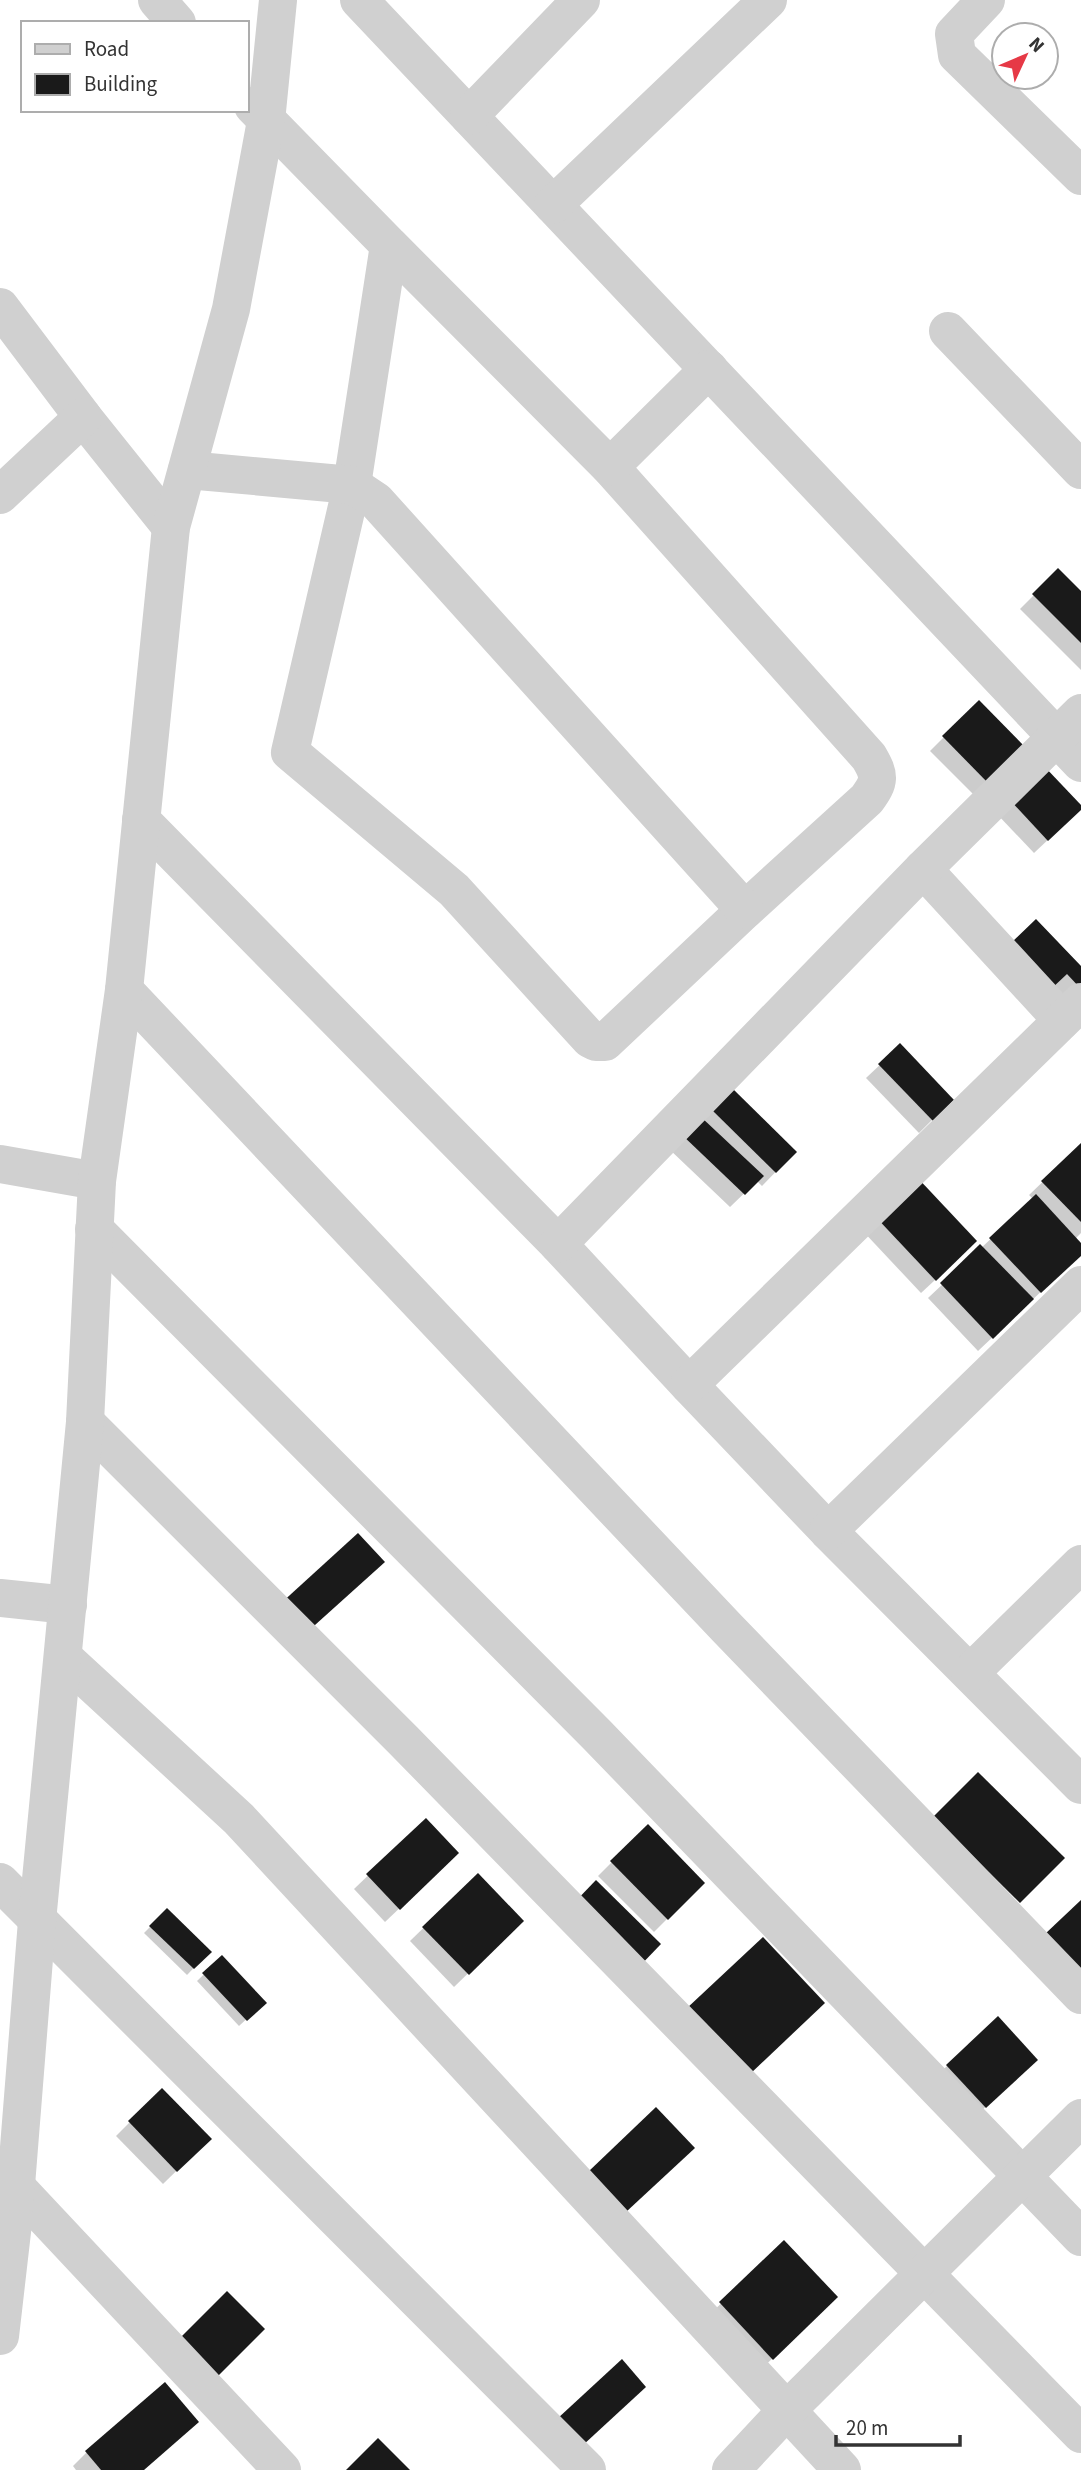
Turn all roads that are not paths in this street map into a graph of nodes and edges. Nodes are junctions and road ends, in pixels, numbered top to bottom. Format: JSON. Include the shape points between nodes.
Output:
{"nodes":[{"id":1,"x":157,"y":0,"type":"edge"},
{"id":2,"x":278,"y":0,"type":"edge"},
{"id":3,"x":359,"y":0,"type":"edge"},
{"id":4,"x":581,"y":0,"type":"edge"},
{"id":5,"x":768,"y":0,"type":"edge"},
{"id":6,"x":986,"y":0,"type":"edge"},
{"id":7,"x":175,"y":21,"type":"edge"},
{"id":8,"x":256,"y":110,"type":"edge"},
{"id":9,"x":469,"y":116,"type":"junction"},
{"id":10,"x":1081,"y":176,"type":"edge"},
{"id":11,"x":553,"y":205,"type":"junction"},
{"id":12,"x":389,"y":245,"type":"junction"},
{"id":13,"x":0,"y":307,"type":"edge"},
{"id":14,"x":948,"y":331,"type":"dead end"},
{"id":15,"x":709,"y":369,"type":"junction"},
{"id":16,"x":83,"y":417,"type":"junction"},
{"id":17,"x":610,"y":467,"type":"junction"},
{"id":18,"x":187,"y":470,"type":"junction"},
{"id":19,"x":1081,"y":470,"type":"edge"},
{"id":20,"x":352,"y":485,"type":"junction"},
{"id":21,"x":0,"y":495,"type":"edge"},
{"id":22,"x":172,"y":527,"type":"junction"},
{"id":23,"x":1073,"y":738,"type":"edge"},
{"id":24,"x":141,"y":820,"type":"junction"},
{"id":25,"x":923,"y":869,"type":"junction"},
{"id":26,"x":745,"y":910,"type":"junction"},
{"id":27,"x":124,"y":990,"type":"junction"},
{"id":28,"x":1072,"y":1011,"type":"edge"},
{"id":29,"x":0,"y":1164,"type":"edge"},
{"id":30,"x":97,"y":1181,"type":"junction"},
{"id":31,"x":94,"y":1229,"type":"junction"},
{"id":32,"x":558,"y":1244,"type":"junction"},
{"id":33,"x":1081,"y":1285,"type":"edge"},
{"id":34,"x":689,"y":1385,"type":"junction"},
{"id":35,"x":85,"y":1422,"type":"junction"},
{"id":36,"x":828,"y":1531,"type":"junction"},
{"id":37,"x":1081,"y":1564,"type":"edge"},
{"id":38,"x":0,"y":1598,"type":"edge"},
{"id":39,"x":68,"y":1605,"type":"junction"},
{"id":40,"x":63,"y":1657,"type":"junction"},
{"id":41,"x":970,"y":1673,"type":"junction"},
{"id":42,"x":1081,"y":1785,"type":"edge"},
{"id":43,"x":0,"y":1882,"type":"edge"},
{"id":44,"x":37,"y":1921,"type":"junction"},
{"id":45,"x":1081,"y":1994,"type":"edge"},
{"id":46,"x":1081,"y":2118,"type":"edge"},
{"id":47,"x":1022,"y":2176,"type":"junction"},
{"id":48,"x":8,"y":2178,"type":"edge"},
{"id":49,"x":1081,"y":2237,"type":"edge"},
{"id":50,"x":926,"y":2273,"type":"junction"},
{"id":51,"x":0,"y":2336,"type":"edge"},
{"id":52,"x":786,"y":2411,"type":"junction"},
{"id":53,"x":1081,"y":2434,"type":"edge"},
{"id":54,"x":282,"y":2470,"type":"edge"},
{"id":55,"x":587,"y":2470,"type":"edge"},
{"id":56,"x":731,"y":2470,"type":"edge"},
{"id":57,"x":842,"y":2470,"type":"edge"}],
"edges":[{"from":1,"to":7,"type":"street"},
{"from":2,"to":8,"type":"street"},
{"from":3,"to":9,"type":"street"},
{"from":4,"to":9,"type":"street"},
{"from":5,"to":11,"type":"street"},
{"from":6,"to":10,"type":"street","via":[[954,34],[957,55]]},
{"from":8,"to":12,"type":"street"},
{"from":8,"to":18,"type":"street","via":[[230,309]]},
{"from":9,"to":11,"type":"street"},
{"from":11,"to":15,"type":"street"},
{"from":12,"to":17,"type":"street"},
{"from":12,"to":20,"type":"street"},
{"from":13,"to":16,"type":"street"},
{"from":14,"to":19,"type":"street"},
{"from":15,"to":17,"type":"street"},
{"from":15,"to":23,"type":"street"},
{"from":16,"to":21,"type":"street"},
{"from":16,"to":22,"type":"street"},
{"from":17,"to":26,"type":"street","via":[[869,757],[878,773],[876,787],[867,799]]},
{"from":18,"to":20,"type":"street"},
{"from":18,"to":22,"type":"street"},
{"from":20,"to":26,"type":"street","via":[[376,501]]},
{"from":20,"to":26,"type":"street","via":[[290,752],[454,890],[597,1042],[612,1036]]},
{"from":22,"to":24,"type":"street"},
{"from":23,"to":25,"type":"street"},
{"from":24,"to":27,"type":"street"},
{"from":24,"to":32,"type":"street"},
{"from":25,"to":28,"type":"street"},
{"from":25,"to":32,"type":"street"},
{"from":27,"to":30,"type":"street"},
{"from":27,"to":45,"type":"street","via":[[726,1627]]},
{"from":28,"to":34,"type":"street"},
{"from":29,"to":30,"type":"street"},
{"from":30,"to":31,"type":"street"},
{"from":31,"to":35,"type":"street"},
{"from":31,"to":47,"type":"street","via":[[597,1735]]},
{"from":32,"to":34,"type":"street"},
{"from":33,"to":36,"type":"street"},
{"from":34,"to":36,"type":"street"},
{"from":35,"to":39,"type":"street"},
{"from":35,"to":50,"type":"street"},
{"from":36,"to":41,"type":"street"},
{"from":37,"to":41,"type":"street"},
{"from":38,"to":39,"type":"street"},
{"from":39,"to":40,"type":"street"},
{"from":40,"to":44,"type":"street"},
{"from":40,"to":52,"type":"street","via":[[239,1819]]},
{"from":41,"to":42,"type":"street"},
{"from":43,"to":44,"type":"street"},
{"from":44,"to":48,"type":"street"},
{"from":44,"to":55,"type":"street"},
{"from":46,"to":47,"type":"street"},
{"from":47,"to":49,"type":"street"},
{"from":47,"to":50,"type":"street"},
{"from":48,"to":51,"type":"street"},
{"from":48,"to":54,"type":"street"},
{"from":50,"to":52,"type":"street"},
{"from":50,"to":53,"type":"street"},
{"from":52,"to":56,"type":"street"},
{"from":52,"to":57,"type":"street"}]}
